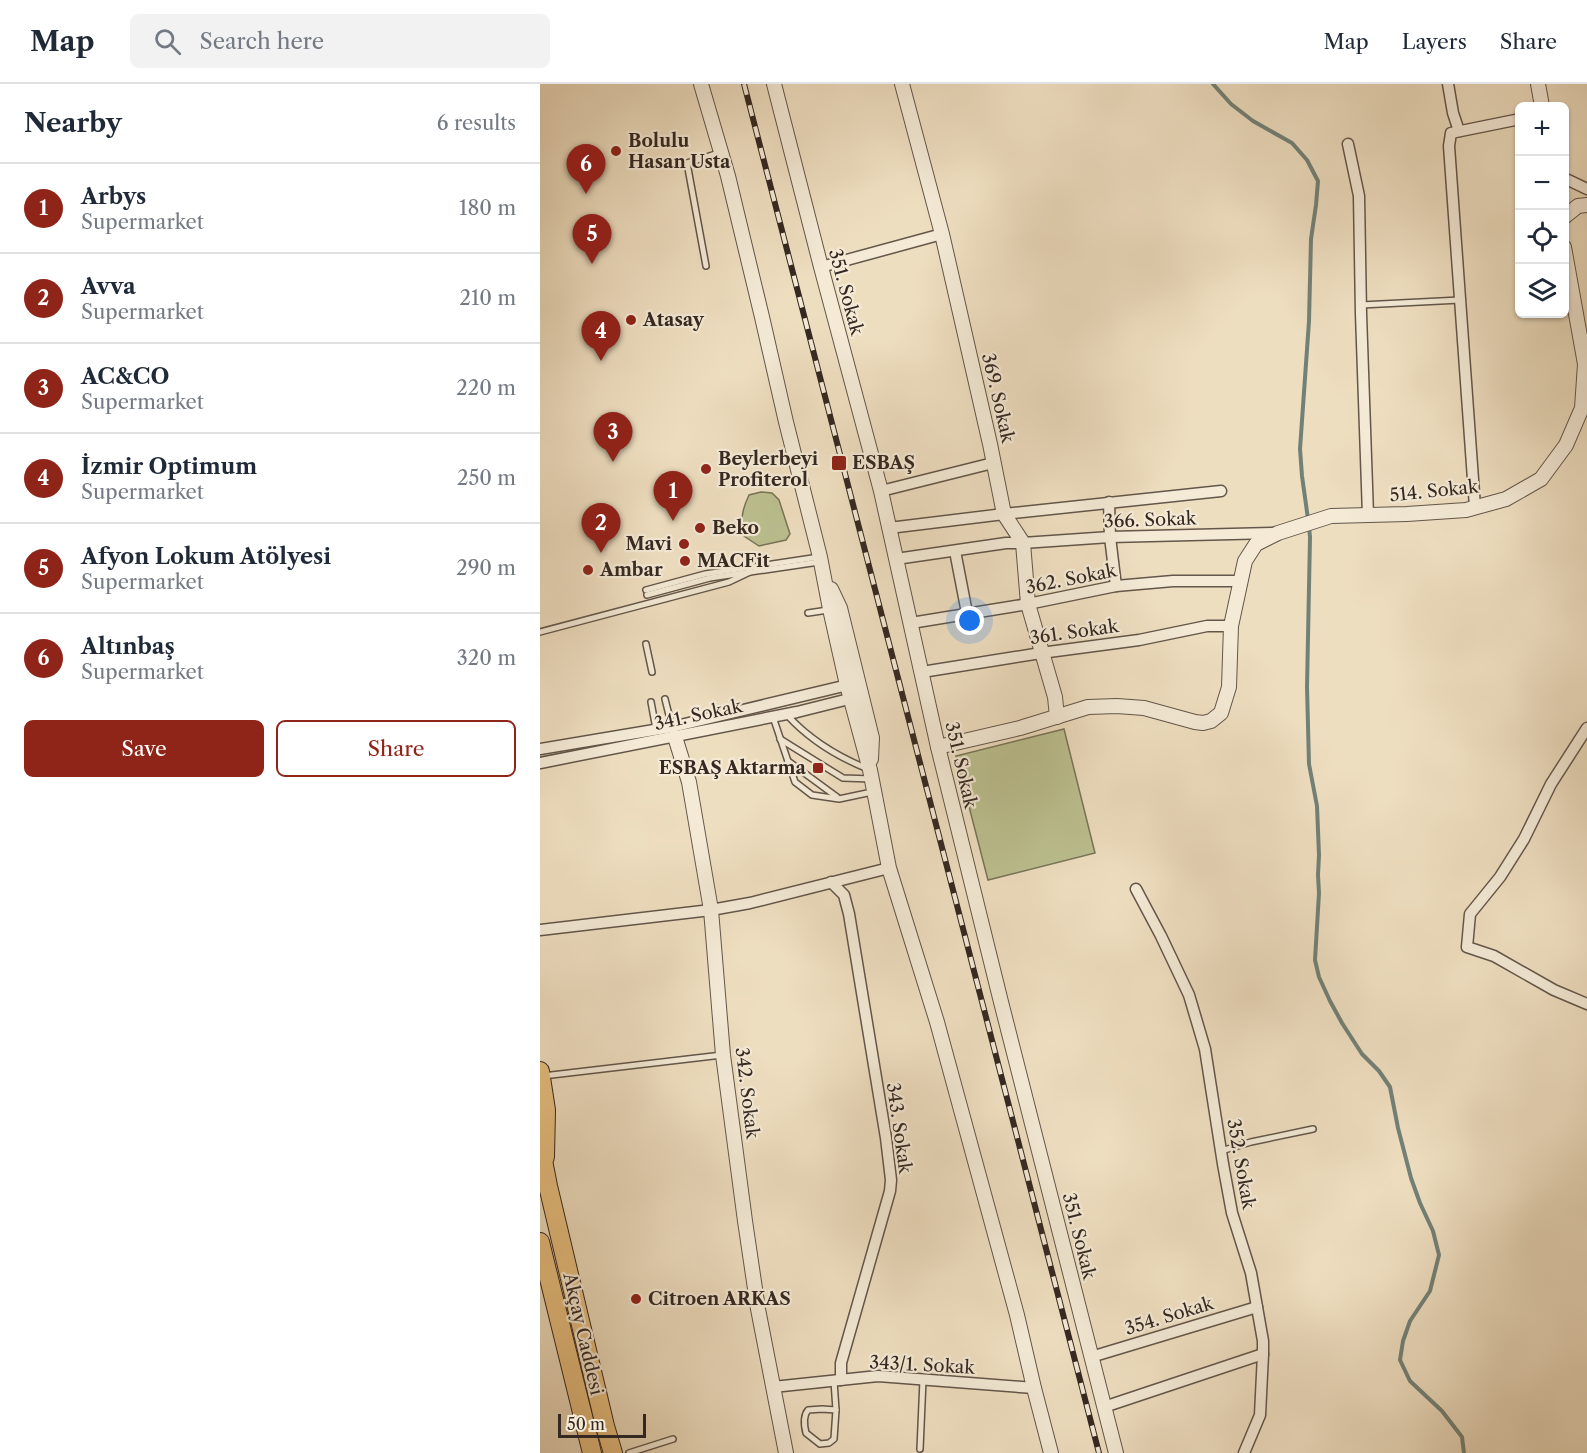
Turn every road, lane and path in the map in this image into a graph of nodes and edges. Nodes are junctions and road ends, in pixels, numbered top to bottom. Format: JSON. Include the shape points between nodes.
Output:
{"nodes":[{"id":1,"x":701,"y":84,"type":"edge"},
{"id":2,"x":774,"y":84,"type":"edge"},
{"id":3,"x":902,"y":84,"type":"edge"},
{"id":4,"x":1448,"y":84,"type":"edge"},
{"id":5,"x":1538,"y":84,"type":"edge"},
{"id":6,"x":1541,"y":102,"type":"edge"},
{"id":7,"x":1515,"y":120,"type":"edge"},
{"id":8,"x":1460,"y":131,"type":"junction"},
{"id":9,"x":1348,"y":144,"type":"dead end"},
{"id":10,"x":721,"y":152,"type":"junction"},
{"id":11,"x":1569,"y":180,"type":"edge"},
{"id":12,"x":1587,"y":189,"type":"edge"},
{"id":13,"x":1587,"y":205,"type":"edge"},
{"id":14,"x":1569,"y":213,"type":"edge"},
{"id":15,"x":942,"y":234,"type":"junction"},
{"id":16,"x":1567,"y":264,"type":"edge"},
{"id":17,"x":706,"y":266,"type":"dead end"},
{"id":18,"x":821,"y":267,"type":"junction"},
{"id":19,"x":1460,"y":300,"type":"junction"},
{"id":20,"x":1360,"y":305,"type":"junction"},
{"id":21,"x":993,"y":463,"type":"junction"},
{"id":22,"x":881,"y":491,"type":"junction"},
{"id":23,"x":1221,"y":491,"type":"dead end"},
{"id":24,"x":1109,"y":502,"type":"junction"},
{"id":25,"x":1475,"y":507,"type":"junction"},
{"id":26,"x":1004,"y":514,"type":"junction"},
{"id":27,"x":1368,"y":515,"type":"junction"},
{"id":28,"x":889,"y":528,"type":"junction"},
{"id":29,"x":1278,"y":533,"type":"junction"},
{"id":30,"x":1110,"y":537,"type":"junction"},
{"id":31,"x":1023,"y":543,"type":"junction"},
{"id":32,"x":955,"y":551,"type":"junction"},
{"id":33,"x":896,"y":559,"type":"junction"},
{"id":34,"x":822,"y":564,"type":"junction"},
{"id":35,"x":749,"y":570,"type":"junction"},
{"id":36,"x":1240,"y":581,"type":"junction"},
{"id":37,"x":1116,"y":585,"type":"junction"},
{"id":38,"x":646,"y":593,"type":"dead end"},
{"id":39,"x":1028,"y":604,"type":"junction"},
{"id":40,"x":830,"y":609,"type":"junction"},
{"id":41,"x":808,"y":613,"type":"dead end"},
{"id":42,"x":966,"y":613,"type":"junction"},
{"id":43,"x":910,"y":623,"type":"junction"},
{"id":44,"x":1231,"y":626,"type":"junction"},
{"id":45,"x":540,"y":632,"type":"edge"},
{"id":46,"x":646,"y":644,"type":"dead end"},
{"id":47,"x":1041,"y":653,"type":"junction"},
{"id":48,"x":652,"y":672,"type":"dead end"},
{"id":49,"x":922,"y":672,"type":"junction"},
{"id":50,"x":855,"y":690,"type":"junction"},
{"id":51,"x":665,"y":699,"type":"dead end"},
{"id":52,"x":651,"y":702,"type":"dead end"},
{"id":53,"x":786,"y":714,"type":"junction"},
{"id":54,"x":773,"y":717,"type":"junction"},
{"id":55,"x":1057,"y":717,"type":"junction"},
{"id":56,"x":1587,"y":728,"type":"edge"},
{"id":57,"x":656,"y":729,"type":"junction"},
{"id":58,"x":673,"y":732,"type":"junction"},
{"id":59,"x":780,"y":739,"type":"junction"},
{"id":60,"x":938,"y":747,"type":"junction"},
{"id":61,"x":540,"y":749,"type":"edge"},
{"id":62,"x":787,"y":760,"type":"junction"},
{"id":63,"x":540,"y":763,"type":"edge"},
{"id":64,"x":872,"y":780,"type":"junction"},
{"id":65,"x":839,"y":799,"type":"junction"},
{"id":66,"x":889,"y":868,"type":"junction"},
{"id":67,"x":831,"y":882,"type":"junction"},
{"id":68,"x":1136,"y":890,"type":"dead end"},
{"id":69,"x":711,"y":910,"type":"junction"},
{"id":70,"x":540,"y":930,"type":"edge"},
{"id":71,"x":1587,"y":1004,"type":"edge"},
{"id":72,"x":723,"y":1054,"type":"junction"},
{"id":73,"x":540,"y":1074,"type":"edge"},
{"id":74,"x":1313,"y":1129,"type":"dead end"},
{"id":75,"x":540,"y":1145,"type":"edge"},
{"id":76,"x":1221,"y":1151,"type":"junction"},
{"id":77,"x":544,"y":1171,"type":"junction"},
{"id":78,"x":541,"y":1253,"type":"edge"},
{"id":79,"x":1257,"y":1307,"type":"junction"},
{"id":80,"x":1263,"y":1354,"type":"junction"},
{"id":81,"x":1091,"y":1357,"type":"junction"},
{"id":82,"x":837,"y":1380,"type":"junction"},
{"id":83,"x":923,"y":1380,"type":"junction"},
{"id":84,"x":773,"y":1387,"type":"junction"},
{"id":85,"x":1034,"y":1389,"type":"junction"},
{"id":86,"x":1104,"y":1407,"type":"junction"},
{"id":87,"x":836,"y":1410,"type":"junction"},
{"id":88,"x":673,"y":1439,"type":"dead end"},
{"id":89,"x":920,"y":1449,"type":"dead end"},
{"id":90,"x":636,"y":1452,"type":"edge"},
{"id":91,"x":592,"y":1453,"type":"edge"},
{"id":92,"x":614,"y":1453,"type":"edge"},
{"id":93,"x":629,"y":1453,"type":"edge"},
{"id":94,"x":786,"y":1453,"type":"edge"},
{"id":95,"x":1051,"y":1453,"type":"edge"},
{"id":96,"x":1116,"y":1453,"type":"edge"},
{"id":97,"x":1244,"y":1453,"type":"edge"}],
"edges":[{"from":1,"to":10,"type":"street"},
{"from":2,"to":18,"type":"street","name":"351. Sokak"},
{"from":3,"to":15,"type":"street","name":"369. Sokak"},
{"from":4,"to":8,"type":"street"},
{"from":5,"to":6,"type":"street"},
{"from":7,"to":8,"type":"street"},
{"from":8,"to":19,"type":"street","via":[[1451,133],[1449,146]]},
{"from":9,"to":20,"type":"street","via":[[1359,196]]},
{"from":10,"to":17,"type":"lane","via":[[687,163]]},
{"from":10,"to":34,"type":"street"},
{"from":11,"to":12,"type":"street"},
{"from":13,"to":14,"type":"street"},
{"from":15,"to":18,"type":"street"},
{"from":15,"to":21,"type":"street","name":"369. Sokak"},
{"from":16,"to":25,"type":"street","name":"514. Sokak","via":[[1585,364],[1582,408],[1566,445],[1541,480],[1506,499]]},
{"from":18,"to":22,"type":"street","name":"351. Sokak"},
{"from":19,"to":20,"type":"lane"},
{"from":19,"to":25,"type":"street"},
{"from":20,"to":27,"type":"street"},
{"from":21,"to":22,"type":"street"},
{"from":21,"to":26,"type":"street","name":"369. Sokak"},
{"from":22,"to":28,"type":"street","name":"351. Sokak"},
{"from":23,"to":24,"type":"street"},
{"from":24,"to":26,"type":"street"},
{"from":24,"to":30,"type":"street"},
{"from":25,"to":27,"type":"street","name":"514. Sokak"},
{"from":26,"to":28,"type":"street"},
{"from":26,"to":31,"type":"street","name":"369. Sokak"},
{"from":27,"to":29,"type":"street","name":"514. Sokak","via":[[1331,516]]},
{"from":28,"to":33,"type":"street","name":"351. Sokak"},
{"from":29,"to":30,"type":"street","name":"366. Sokak"},
{"from":29,"to":36,"type":"street","name":"514. Sokak","via":[[1256,544],[1245,561]]},
{"from":30,"to":31,"type":"street","name":"366. Sokak"},
{"from":30,"to":37,"type":"street"},
{"from":31,"to":32,"type":"street","name":"366. Sokak"},
{"from":31,"to":39,"type":"street","name":"369. Sokak"},
{"from":32,"to":33,"type":"street","name":"366. Sokak"},
{"from":32,"to":42,"type":"street"},
{"from":33,"to":43,"type":"street","name":"351. Sokak"},
{"from":34,"to":35,"type":"lane"},
{"from":34,"to":40,"type":"street"},
{"from":34,"to":50,"type":"street","via":[[840,608]]},
{"from":35,"to":38,"type":"lane","via":[[705,574]]},
{"from":35,"to":45,"type":"lane","via":[[729,582]]},
{"from":36,"to":37,"type":"street","name":"362. Sokak"},
{"from":36,"to":44,"type":"street","name":"514. Sokak"},
{"from":37,"to":39,"type":"street","name":"362. Sokak"},
{"from":39,"to":42,"type":"street","name":"362. Sokak"},
{"from":39,"to":47,"type":"street","name":"369. Sokak"},
{"from":40,"to":41,"type":"lane"},
{"from":40,"to":50,"type":"street"},
{"from":42,"to":43,"type":"street","name":"362. Sokak"},
{"from":43,"to":49,"type":"street","name":"351. Sokak"},
{"from":44,"to":47,"type":"street","name":"361. Sokak","via":[[1206,626]]},
{"from":44,"to":55,"type":"street","name":"514. Sokak","via":[[1229,687],[1221,713],[1211,721],[1195,722],[1144,708],[1117,706],[1088,707]]},
{"from":46,"to":48,"type":"lane"},
{"from":47,"to":49,"type":"street","name":"361. Sokak"},
{"from":47,"to":55,"type":"street","name":"369. Sokak"},
{"from":49,"to":60,"type":"street","name":"351. Sokak"},
{"from":50,"to":53,"type":"street","name":"341. Sokak"},
{"from":50,"to":58,"type":"street","name":"341. Sokak"},
{"from":50,"to":64,"type":"street"},
{"from":51,"to":58,"type":"lane"},
{"from":52,"to":57,"type":"lane"},
{"from":53,"to":54,"type":"street","name":"341. Sokak"},
{"from":53,"to":64,"type":"lane","via":[[802,731]]},
{"from":54,"to":58,"type":"street","name":"341. Sokak"},
{"from":54,"to":59,"type":"lane"},
{"from":55,"to":60,"type":"street","name":"514. Sokak"},
{"from":56,"to":71,"type":"street","via":[[1551,784],[1524,839],[1470,914],[1467,947],[1494,956]]},
{"from":57,"to":58,"type":"street","name":"341. Sokak"},
{"from":57,"to":61,"type":"street","name":"341. Sokak"},
{"from":58,"to":63,"type":"street","name":"341. Sokak"},
{"from":58,"to":69,"type":"street","name":"342. Sokak","via":[[688,782]]},
{"from":59,"to":62,"type":"lane"},
{"from":59,"to":64,"type":"lane","via":[[843,778]]},
{"from":60,"to":81,"type":"street","name":"351. Sokak"},
{"from":62,"to":65,"type":"lane"},
{"from":62,"to":65,"type":"lane","via":[[795,782],[812,795]]},
{"from":64,"to":65,"type":"lane"},
{"from":64,"to":66,"type":"street"},
{"from":66,"to":67,"type":"street"},
{"from":66,"to":85,"type":"street","via":[[937,1022]]},
{"from":67,"to":69,"type":"street"},
{"from":67,"to":82,"type":"street","name":"343. Sokak","via":[[844,895],[849,914],[891,1180]]},
{"from":68,"to":76,"type":"street","name":"352. Sokak","via":[[1189,996],[1205,1049]]},
{"from":69,"to":70,"type":"street"},
{"from":69,"to":72,"type":"street","name":"342. Sokak"},
{"from":72,"to":73,"type":"lane"},
{"from":72,"to":84,"type":"street","name":"342. Sokak","via":[[758,1309]]},
{"from":73,"to":77,"type":"highway","via":[[546,1110]]},
{"from":74,"to":76,"type":"lane"},
{"from":75,"to":77,"type":"highway","name":"Akçay Caddesi"},
{"from":76,"to":79,"type":"street","name":"352. Sokak","via":[[1232,1213]]},
{"from":77,"to":92,"type":"highway","name":"Akçay Caddesi"},
{"from":78,"to":91,"type":"highway","name":"Akçay Caddesi"},
{"from":79,"to":80,"type":"street","name":"352. Sokak"},
{"from":79,"to":81,"type":"street","name":"354. Sokak"},
{"from":80,"to":86,"type":"street"},
{"from":80,"to":97,"type":"street","name":"352. Sokak","via":[[1260,1415]]},
{"from":81,"to":86,"type":"street","name":"351. Sokak"},
{"from":82,"to":83,"type":"street","name":"343/1. Sokak","via":[[878,1376]]},
{"from":82,"to":84,"type":"street","name":"343/1. Sokak"},
{"from":82,"to":87,"type":"lane"},
{"from":83,"to":85,"type":"street","name":"343/1. Sokak"},
{"from":83,"to":89,"type":"lane"},
{"from":84,"to":94,"type":"street","name":"342. Sokak"},
{"from":85,"to":95,"type":"street"},
{"from":86,"to":96,"type":"street","name":"351. Sokak"},
{"from":87,"to":87,"type":"lane","via":[[834,1439],[818,1444],[806,1432],[805,1413]]},
{"from":88,"to":90,"type":"lane"},
{"from":90,"to":93,"type":"lane"}]}
